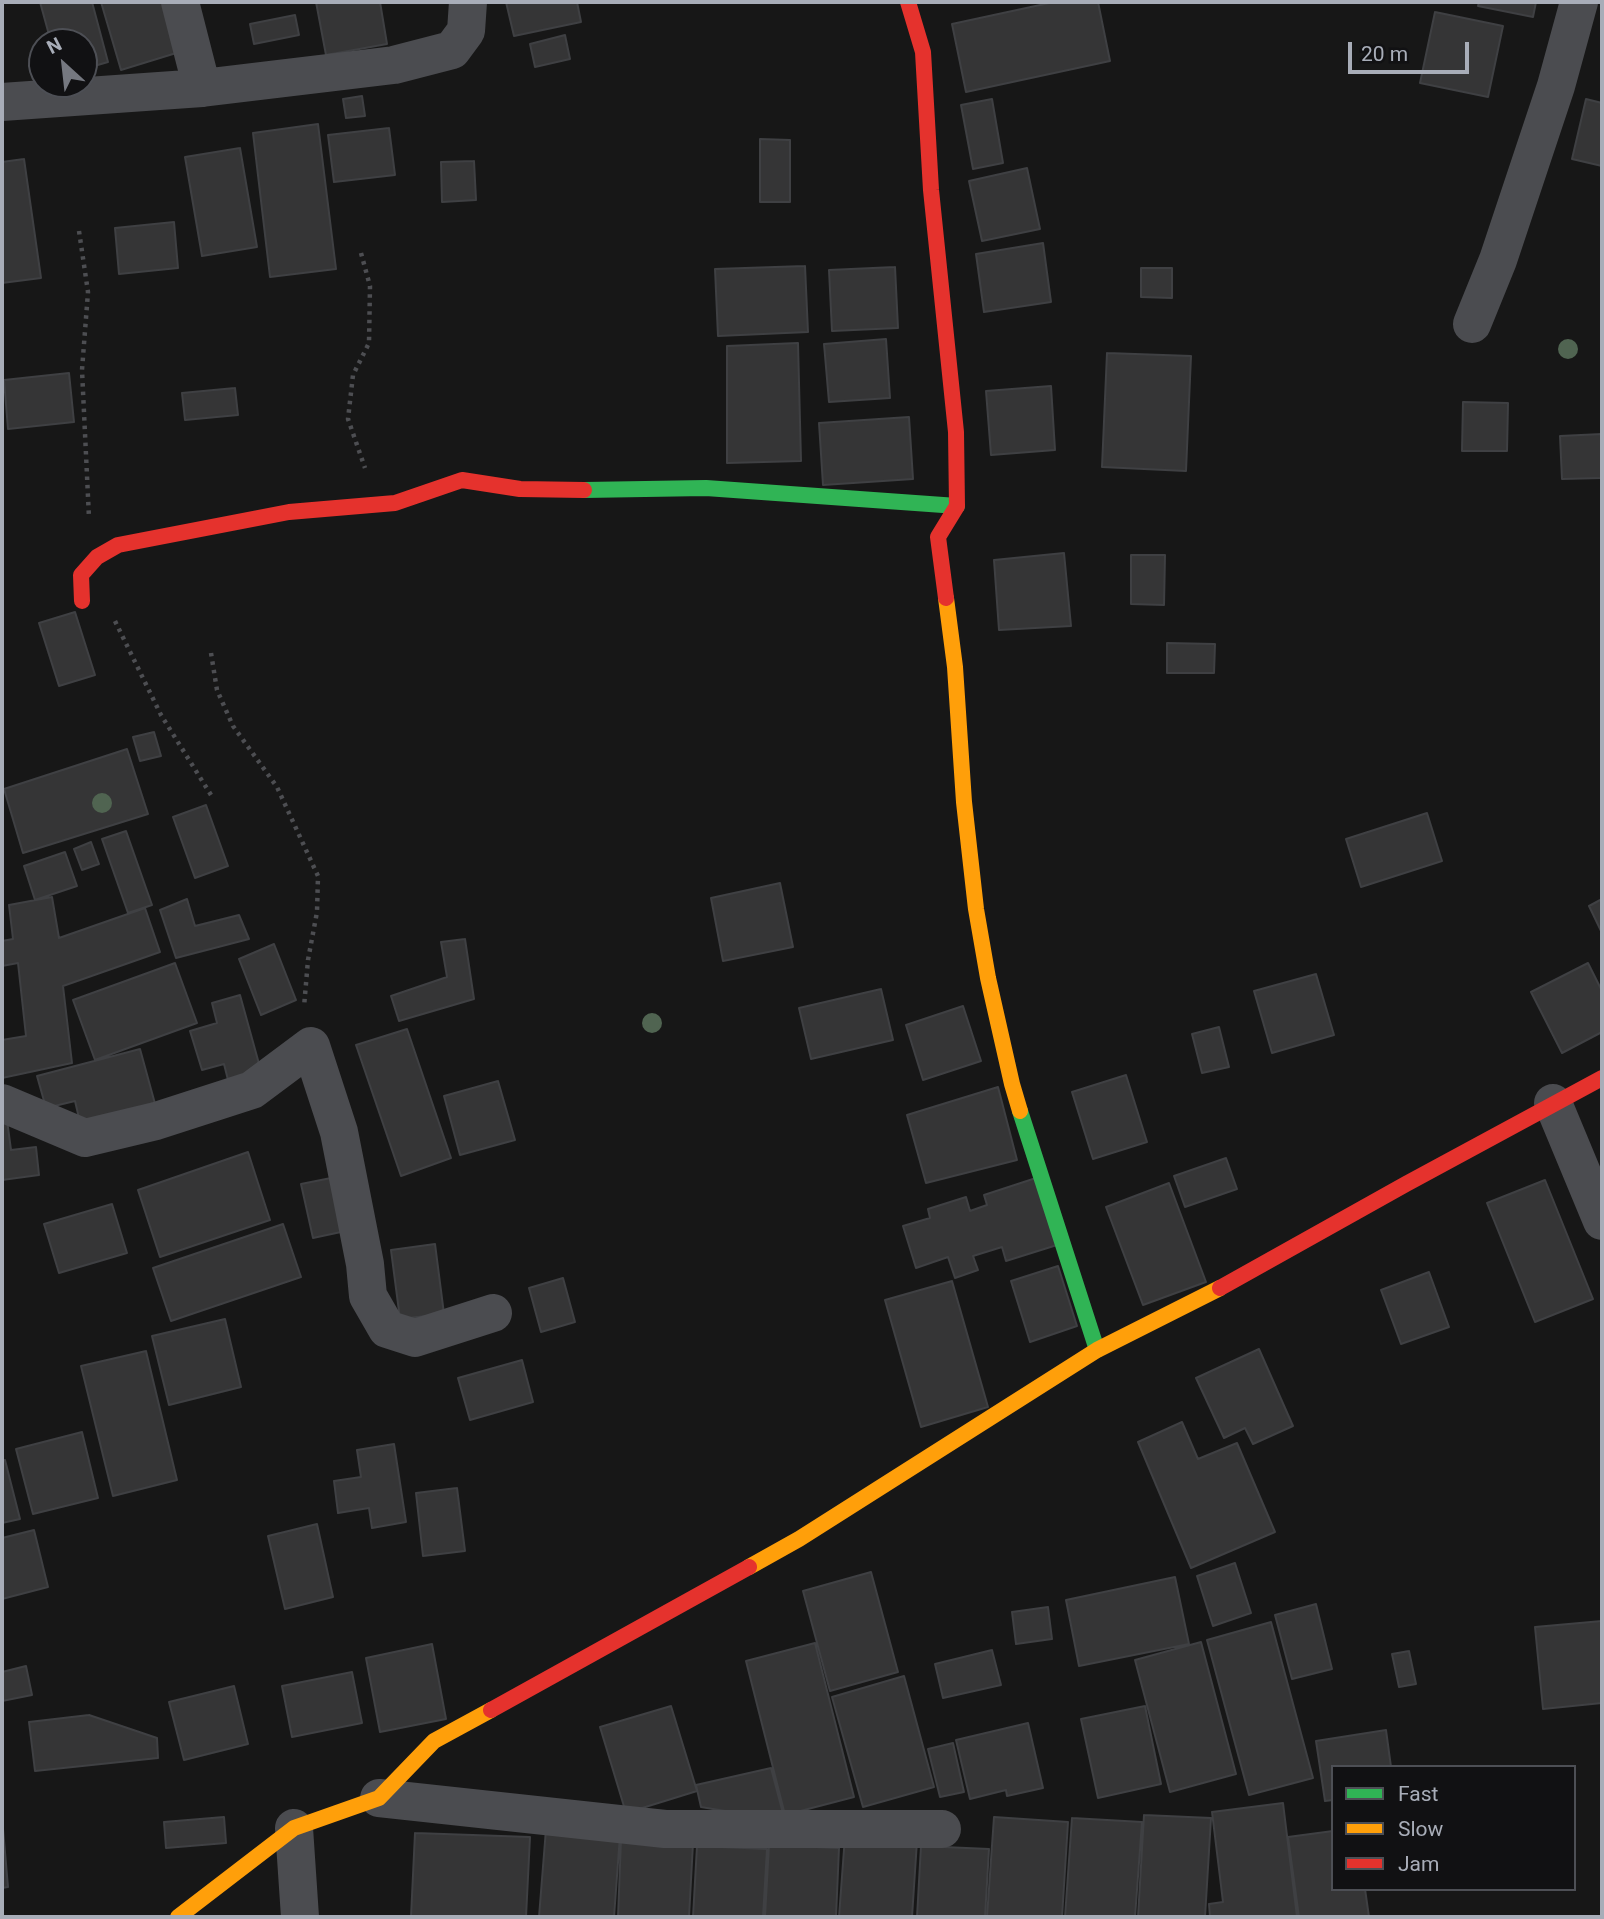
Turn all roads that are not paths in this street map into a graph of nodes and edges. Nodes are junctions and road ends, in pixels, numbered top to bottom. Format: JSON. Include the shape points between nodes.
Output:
{"nodes":[{"id":1,"x":180,"y":2,"type":"edge"},
{"id":2,"x":468,"y":2,"type":"edge"},
{"id":3,"x":908,"y":2,"type":"edge"},
{"id":4,"x":1579,"y":2,"type":"edge"},
{"id":5,"x":202,"y":88,"type":"junction"},
{"id":6,"x":2,"y":102,"type":"edge"},
{"id":7,"x":1472,"y":324,"type":"dead end"},
{"id":8,"x":957,"y":506,"type":"junction"},
{"id":9,"x":82,"y":601,"type":"dead end"},
{"id":10,"x":1602,"y":1078,"type":"edge"},
{"id":11,"x":2,"y":1103,"type":"edge"},
{"id":12,"x":1553,"y":1103,"type":"junction"},
{"id":13,"x":1602,"y":1221,"type":"edge"},
{"id":14,"x":494,"y":1313,"type":"dead end"},
{"id":15,"x":1097,"y":1350,"type":"junction"},
{"id":16,"x":379,"y":1798,"type":"junction"},
{"id":17,"x":294,"y":1828,"type":"junction"},
{"id":18,"x":942,"y":1829,"type":"dead end"},
{"id":19,"x":178,"y":1917,"type":"edge"},
{"id":20,"x":300,"y":1917,"type":"edge"}],
"edges":[{"from":1,"to":5,"type":"street"},
{"from":2,"to":5,"type":"street","via":[[466,32],[452,50],[394,65]]},
{"from":3,"to":8,"type":"street","via":[[923,52],[931,190],[956,432]]},
{"from":4,"to":7,"type":"street","via":[[1556,86]]},
{"from":5,"to":6,"type":"street"},
{"from":8,"to":9,"type":"street","via":[[706,488],[520,489],[462,480],[394,503],[289,512],[118,545],[97,556],[82,575]]},
{"from":8,"to":15,"type":"street","via":[[938,537],[955,667],[976,909],[1012,1084]]},
{"from":10,"to":12,"type":"street"},
{"from":11,"to":14,"type":"street","via":[[85,1138],[252,1090],[311,1046],[339,1132],[368,1296],[387,1329],[415,1338]]},
{"from":12,"to":13,"type":"street"},
{"from":12,"to":15,"type":"street","via":[[1230,1283]]},
{"from":15,"to":16,"type":"street","via":[[799,1539],[433,1741]]},
{"from":16,"to":17,"type":"street"},
{"from":16,"to":18,"type":"street","via":[[665,1829]]},
{"from":17,"to":19,"type":"street"},
{"from":17,"to":20,"type":"street"}]}
